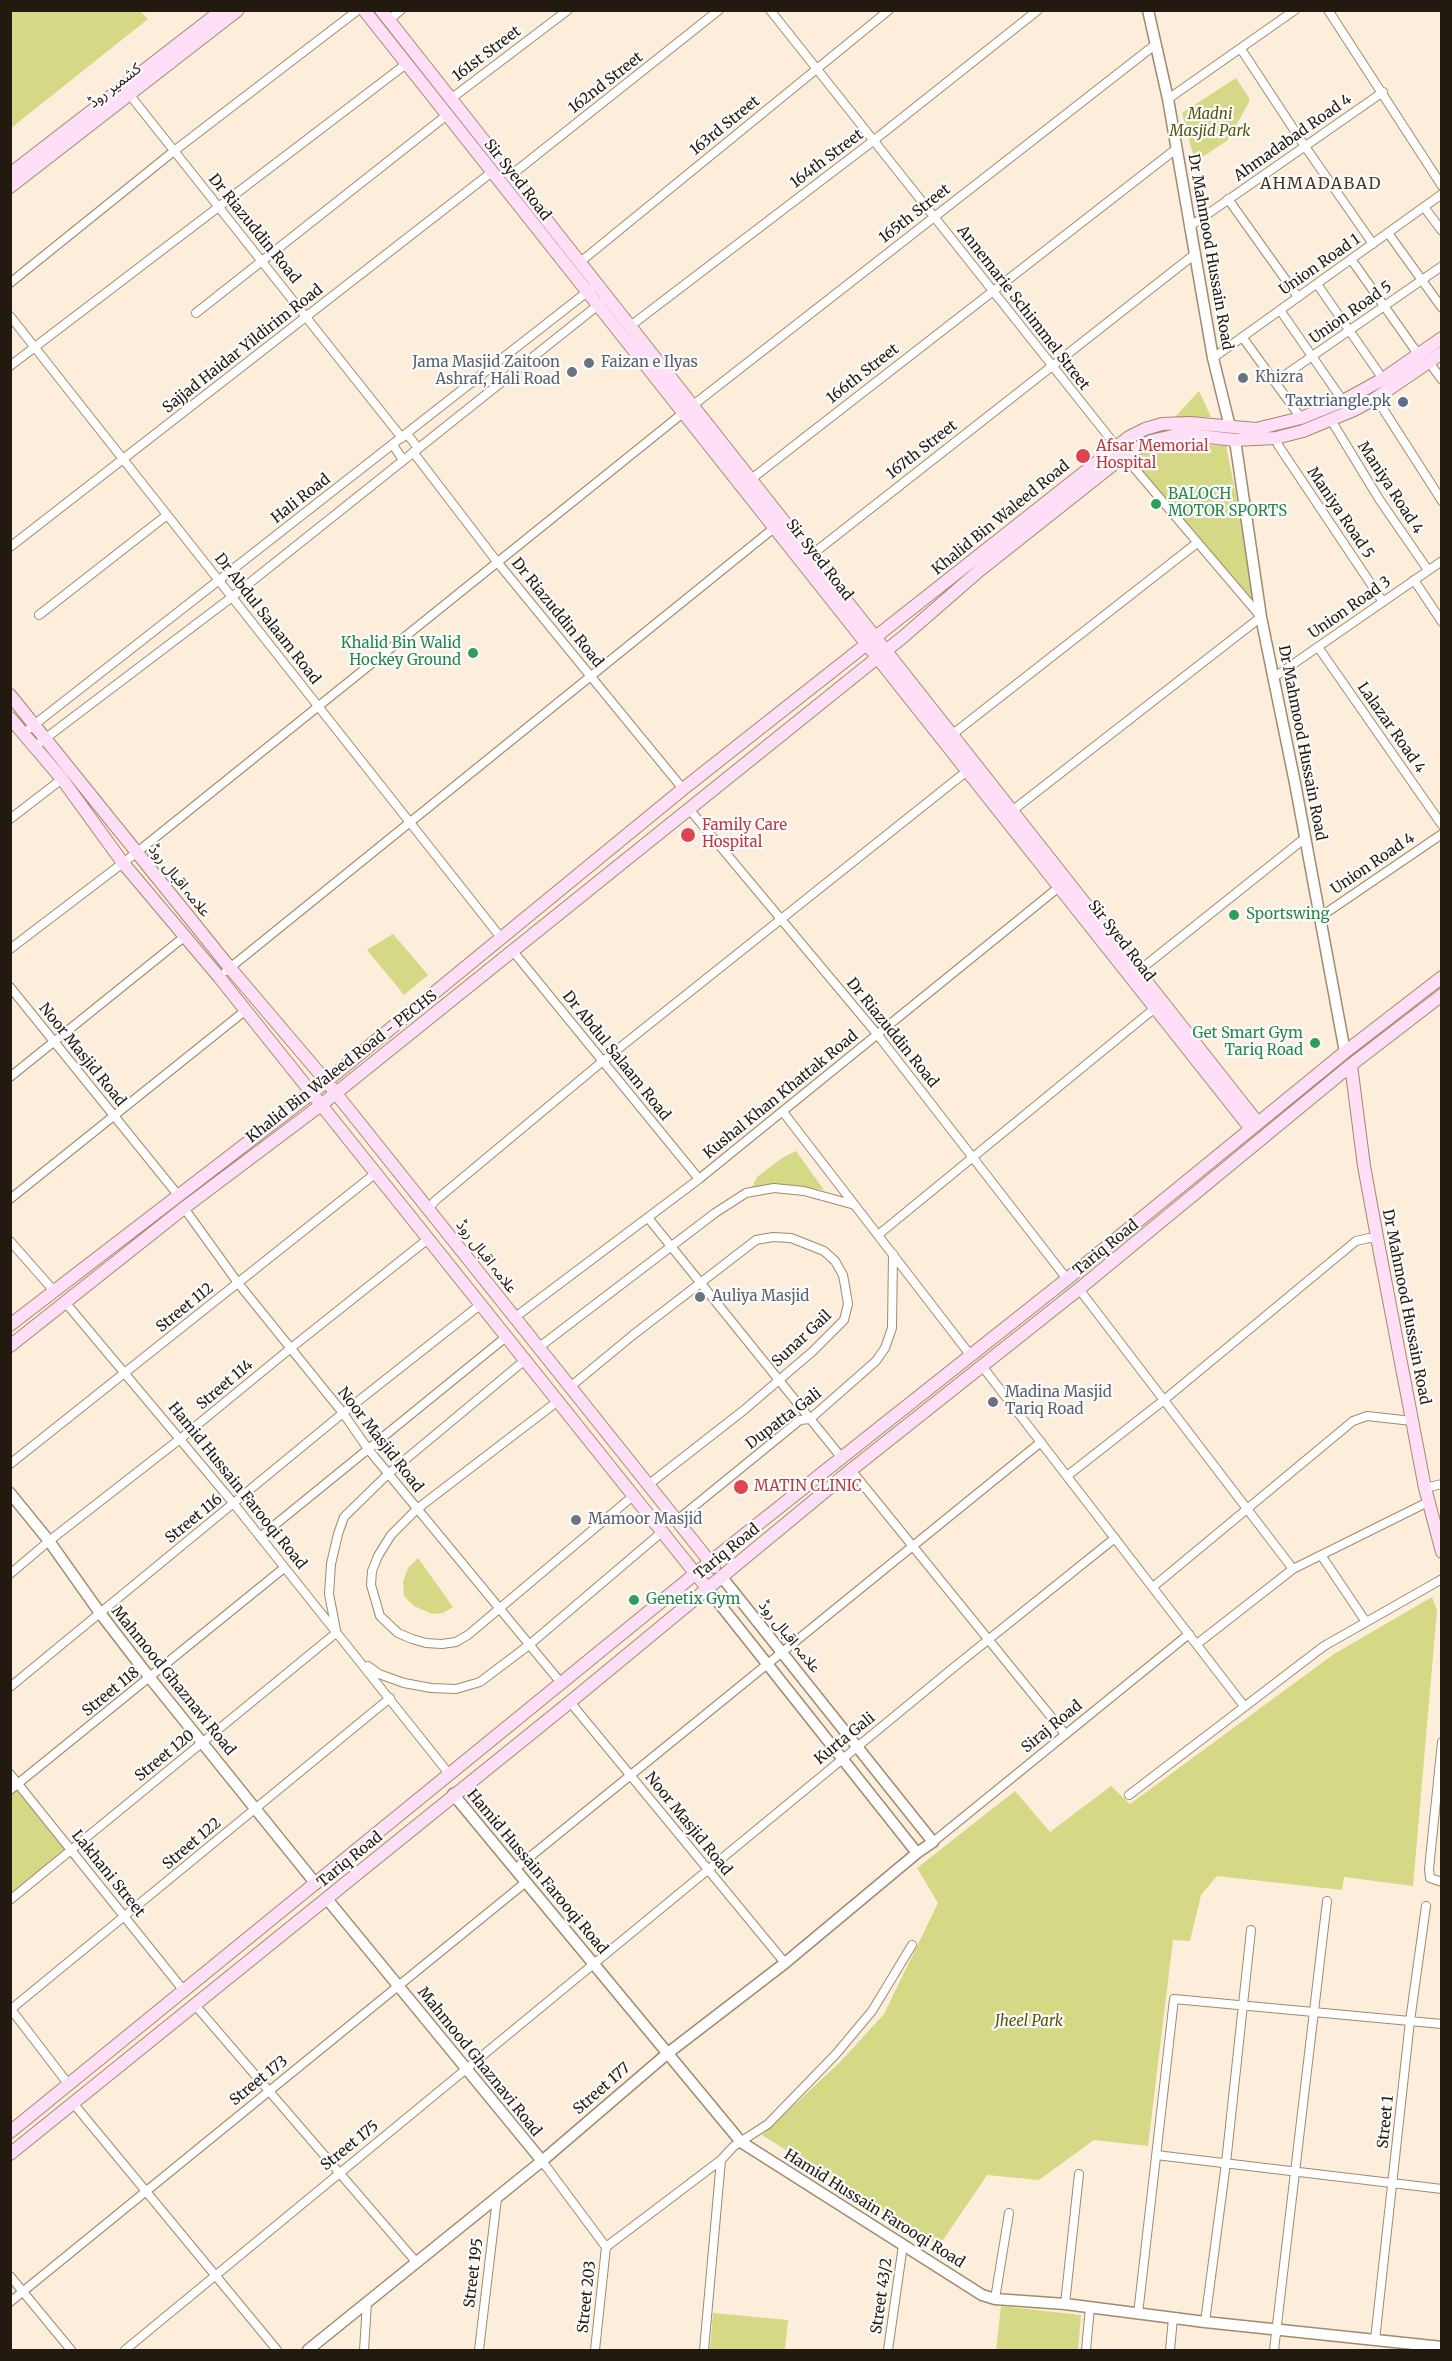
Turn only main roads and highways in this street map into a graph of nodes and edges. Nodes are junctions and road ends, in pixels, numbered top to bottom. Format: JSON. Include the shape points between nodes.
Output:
{"nodes":[{"id":1,"x":222,"y":10,"type":"edge"},
{"id":2,"x":238,"y":10,"type":"edge"},
{"id":3,"x":364,"y":10,"type":"edge"},
{"id":4,"x":385,"y":15,"type":"edge"},
{"id":5,"x":395,"y":40,"type":"junction"},
{"id":6,"x":481,"y":149,"type":"junction"},
{"id":7,"x":10,"y":174,"type":"edge"},
{"id":8,"x":10,"y":187,"type":"edge"},
{"id":9,"x":592,"y":289,"type":"junction"},
{"id":10,"x":602,"y":302,"type":"junction"},
{"id":11,"x":1442,"y":338,"type":"edge"},
{"id":12,"x":1442,"y":353,"type":"edge"},
{"id":13,"x":687,"y":409,"type":"junction"},
{"id":14,"x":705,"y":432,"type":"junction"},
{"id":15,"x":793,"y":542,"type":"junction"},
{"id":16,"x":892,"y":624,"type":"junction"},
{"id":17,"x":903,"y":637,"type":"junction"},
{"id":18,"x":866,"y":644,"type":"junction"},
{"id":19,"x":877,"y":658,"type":"junction"},
{"id":20,"x":10,"y":695,"type":"edge"},
{"id":21,"x":10,"y":718,"type":"edge"},
{"id":22,"x":948,"y":738,"type":"junction"},
{"id":23,"x":682,"y":789,"type":"joint"},
{"id":24,"x":689,"y":809,"type":"joint"},
{"id":25,"x":1008,"y":814,"type":"junction"},
{"id":26,"x":1134,"y":974,"type":"junction"},
{"id":27,"x":1442,"y":977,"type":"edge"},
{"id":28,"x":1442,"y":995,"type":"edge"},
{"id":29,"x":1351,"y":1065,"type":"junction"},
{"id":30,"x":326,"y":1082,"type":"junction"},
{"id":31,"x":312,"y":1093,"type":"junction"},
{"id":32,"x":336,"y":1093,"type":"junction"},
{"id":33,"x":321,"y":1105,"type":"junction"},
{"id":34,"x":1254,"y":1126,"type":"junction"},
{"id":35,"x":10,"y":1325,"type":"edge"},
{"id":36,"x":10,"y":1346,"type":"edge"},
{"id":37,"x":1442,"y":1552,"type":"edge"},
{"id":38,"x":710,"y":1563,"type":"junction"},
{"id":39,"x":695,"y":1574,"type":"junction"},
{"id":40,"x":721,"y":1576,"type":"junction"},
{"id":41,"x":706,"y":1588,"type":"junction"},
{"id":42,"x":10,"y":2132,"type":"edge"},
{"id":43,"x":10,"y":2154,"type":"edge"}],
"edges":[{"from":1,"to":7,"type":"main road","name":"کشمیر روڈ"},
{"from":2,"to":8,"type":"main road","name":"کشمیر روڈ"},
{"from":3,"to":5,"type":"main road","name":"Sir Syed Road"},
{"from":4,"to":5,"type":"main road","name":"Sir Syed Road"},
{"from":5,"to":6,"type":"main road","name":"Sir Syed Road","via":[[406,64]]},
{"from":5,"to":6,"type":"main road","name":"Sir Syed Road","via":[[452,98]]},
{"from":6,"to":9,"type":"main road","name":"Sir Syed Road","via":[[492,172]]},
{"from":6,"to":9,"type":"main road","name":"Sir Syed Road","via":[[510,176],[579,263]]},
{"from":9,"to":10,"type":"main road","name":"Sir Syed Road"},
{"from":10,"to":13,"type":"main road","name":"Sir Syed Road"},
{"from":10,"to":13,"type":"main road","name":"Sir Syed Road","via":[[629,327]]},
{"from":11,"to":16,"type":"main road","name":"Khalid Bin Waleed Road","via":[[1383,379],[1301,418],[1263,428],[1190,423],[1145,429],[1116,446]]},
{"from":12,"to":17,"type":"main road","name":"Khalid Bin Waleed Road","via":[[1376,398],[1331,420],[1276,438],[1236,440],[1181,434],[1151,441],[1124,456],[980,570]]},
{"from":13,"to":14,"type":"main road","name":"Sir Syed Road"},
{"from":14,"to":15,"type":"main road","name":"Sir Syed Road","via":[[750,480]]},
{"from":14,"to":15,"type":"main road","name":"Sir Syed Road","via":[[774,528]]},
{"from":15,"to":18,"type":"main road","name":"Sir Syed Road"},
{"from":15,"to":18,"type":"main road","name":"Sir Syed Road","via":[[810,556]]},
{"from":16,"to":17,"type":"main road","via":[[896,634]]},
{"from":16,"to":18,"type":"main road","name":"Khalid Bin Waleed Road"},
{"from":17,"to":19,"type":"main road","name":"Khalid Bin Waleed Road"},
{"from":18,"to":19,"type":"main road","name":"Sir Syed Road"},
{"from":18,"to":19,"type":"main road","via":[[867,655]]},
{"from":18,"to":23,"type":"main road","name":"Khalid Bin Waleed Road"},
{"from":19,"to":22,"type":"main road","name":"Sir Syed Road"},
{"from":19,"to":24,"type":"main road","name":"Khalid Bin Waleed Road"},
{"from":20,"to":30,"type":"main road","name":"علامہ اقبال روڈ"},
{"from":21,"to":31,"type":"main road","name":"علامہ اقبال روڈ"},
{"from":22,"to":25,"type":"main road","name":"Sir Syed Road"},
{"from":22,"to":25,"type":"main road","name":"Sir Syed Road","via":[[967,771]]},
{"from":23,"to":30,"type":"main road","name":"Khalid Bin Waleed Road - PECHS"},
{"from":24,"to":32,"type":"main road","name":"Khalid Bin Waleed Road - PECHS"},
{"from":25,"to":26,"type":"main road","name":"Sir Syed Road"},
{"from":25,"to":26,"type":"main road","name":"Sir Syed Road","via":[[1059,887]]},
{"from":26,"to":34,"type":"main road","name":"Sir Syed Road"},
{"from":26,"to":34,"type":"main road","name":"Sir Syed Road","via":[[1155,1008]]},
{"from":27,"to":34,"type":"main road","name":"Tariq Road"},
{"from":28,"to":29,"type":"main road","name":"Tariq Road"},
{"from":29,"to":37,"type":"main road","name":"Dr Mahmood Hussain Road","via":[[1377,1239],[1425,1488]]},
{"from":29,"to":40,"type":"main road","name":"Tariq Road"},
{"from":30,"to":31,"type":"main road","name":"Khalid Bin Waleed Road - PECHS"},
{"from":30,"to":32,"type":"main road","name":"علامہ اقبال روڈ"},
{"from":31,"to":33,"type":"main road","name":"علامہ اقبال روڈ"},
{"from":31,"to":35,"type":"main road","name":"Khalid Bin Waleed Road - PECHS"},
{"from":32,"to":33,"type":"main road","name":"Khalid Bin Waleed Road - PECHS"},
{"from":32,"to":38,"type":"main road","name":"علامہ اقبال روڈ"},
{"from":33,"to":36,"type":"main road","name":"Khalid Bin Waleed Road - PECHS"},
{"from":33,"to":39,"type":"main road","name":"علامہ اقبال روڈ"},
{"from":34,"to":38,"type":"main road","name":"Tariq Road"},
{"from":38,"to":39,"type":"main road","name":"Tariq Road"},
{"from":38,"to":40,"type":"main road","name":"علامہ اقبال روڈ"},
{"from":39,"to":41,"type":"main road","name":"علامہ اقبال روڈ"},
{"from":39,"to":42,"type":"main road","name":"Tariq Road"},
{"from":40,"to":41,"type":"main road","name":"Tariq Road"},
{"from":41,"to":43,"type":"main road","name":"Tariq Road"}]}
